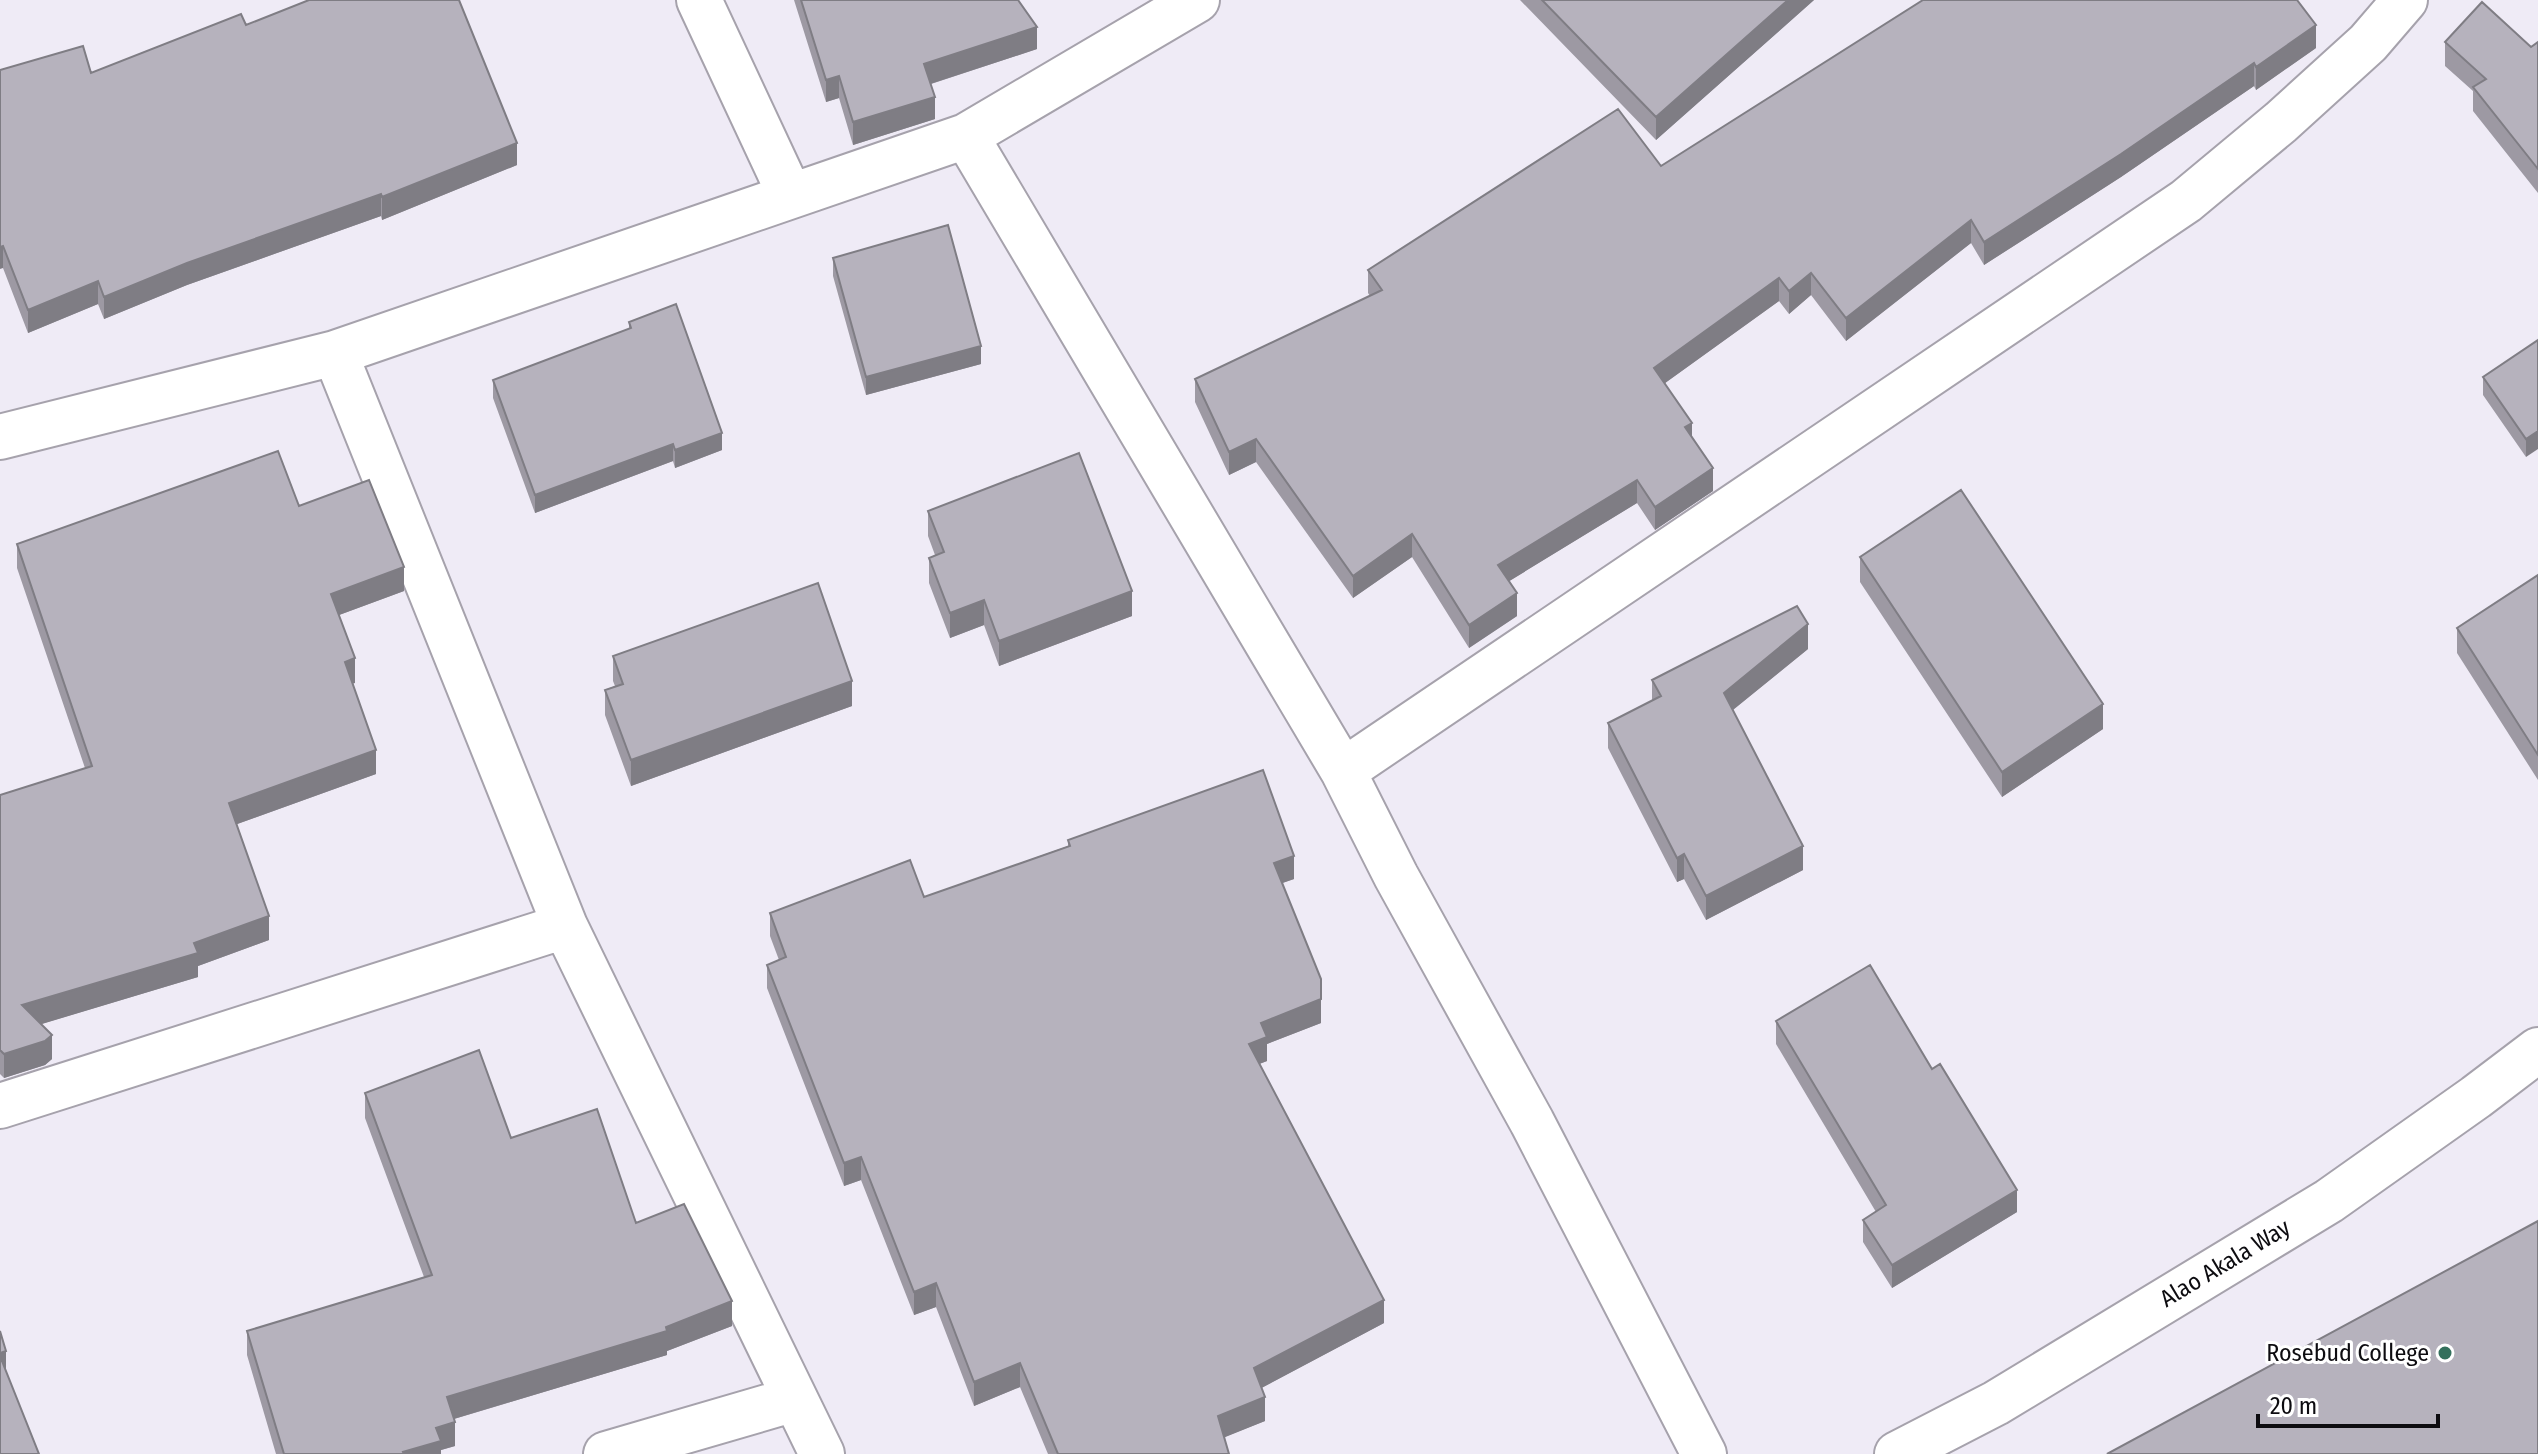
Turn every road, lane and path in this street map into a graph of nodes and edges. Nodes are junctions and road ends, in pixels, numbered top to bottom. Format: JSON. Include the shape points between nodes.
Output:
{"nodes":[{"id":1,"x":699,"y":0,"type":"edge"},
{"id":2,"x":1197,"y":0,"type":"edge"},
{"id":3,"x":2405,"y":0,"type":"edge"},
{"id":4,"x":966,"y":136,"type":"junction"},
{"id":5,"x":790,"y":195,"type":"junction"},
{"id":6,"x":335,"y":353,"type":"junction"},
{"id":7,"x":0,"y":437,"type":"edge"},
{"id":8,"x":1343,"y":771,"type":"junction"},
{"id":9,"x":565,"y":926,"type":"junction"},
{"id":10,"x":2538,"y":1050,"type":"edge"},
{"id":11,"x":0,"y":1106,"type":"edge"},
{"id":12,"x":795,"y":1399,"type":"junction"},
{"id":13,"x":606,"y":1454,"type":"edge"},
{"id":14,"x":822,"y":1454,"type":"edge"},
{"id":15,"x":1704,"y":1454,"type":"edge"},
{"id":16,"x":1897,"y":1454,"type":"edge"}],
"edges":[{"from":1,"to":5,"type":"street"},
{"from":2,"to":4,"type":"street"},
{"from":3,"to":8,"type":"street","via":[[2368,43],[2186,201]]},
{"from":4,"to":5,"type":"street"},
{"from":4,"to":8,"type":"street"},
{"from":5,"to":6,"type":"street"},
{"from":6,"to":7,"type":"street"},
{"from":6,"to":9,"type":"street"},
{"from":8,"to":15,"type":"street"},
{"from":9,"to":11,"type":"street"},
{"from":9,"to":12,"type":"street"},
{"from":10,"to":16,"type":"street","name":"Alao Akala Way","via":[[2329,1201],[1996,1403]]},
{"from":12,"to":13,"type":"street"},
{"from":12,"to":14,"type":"street"}]}
